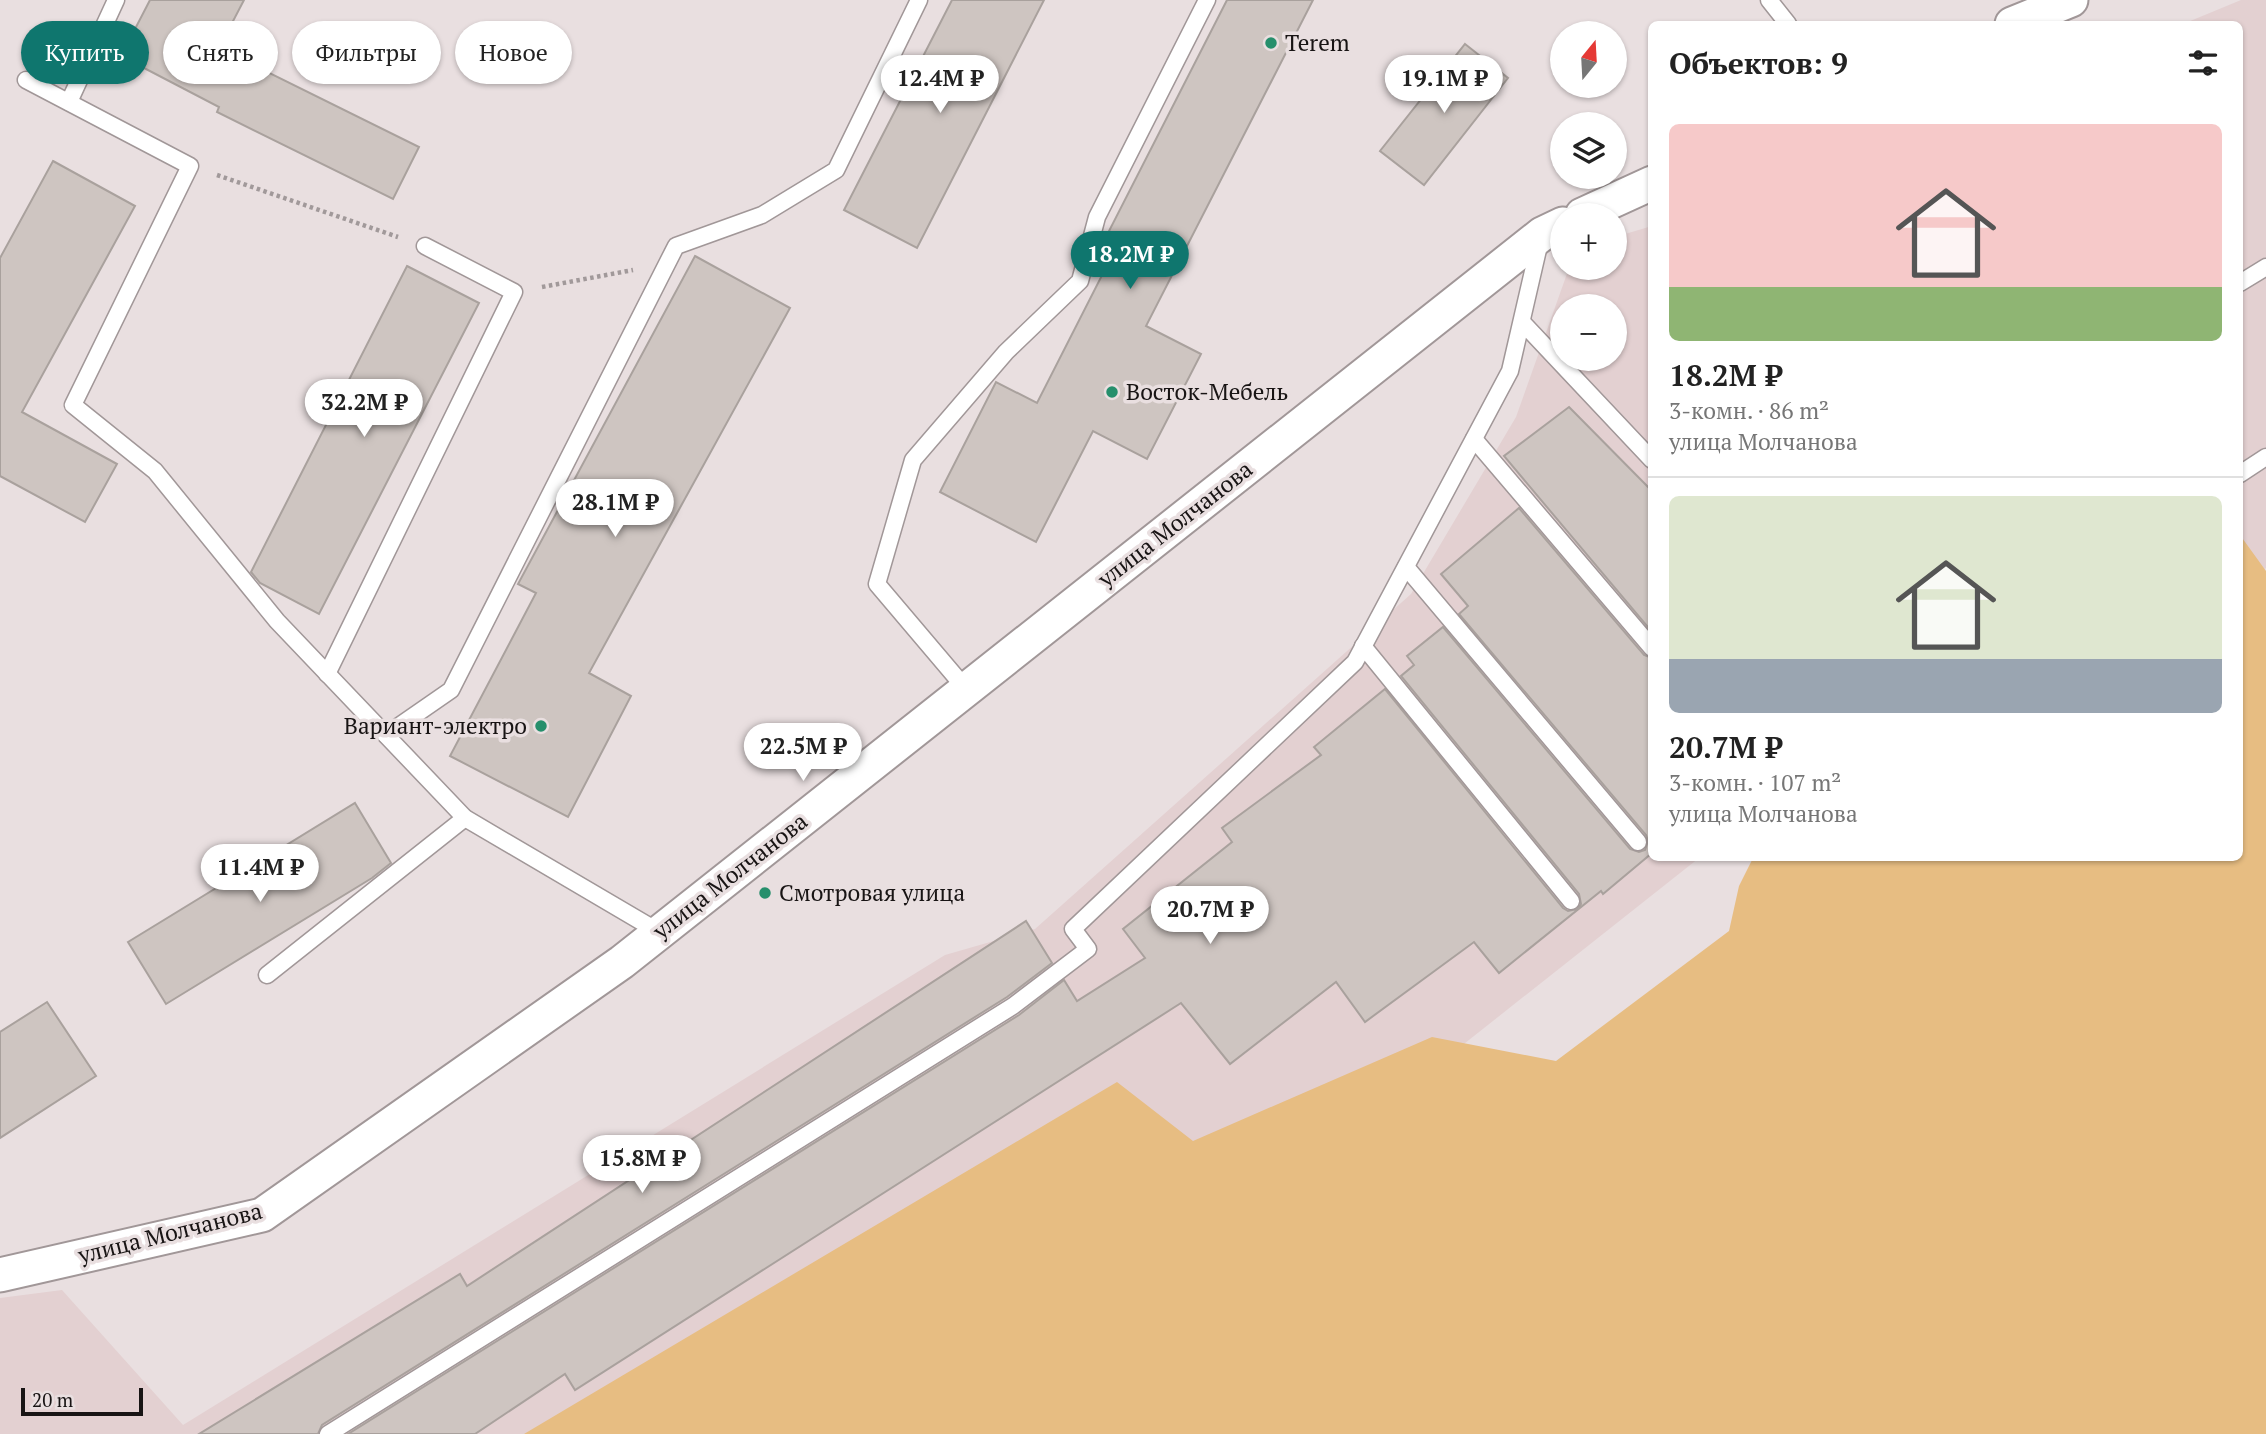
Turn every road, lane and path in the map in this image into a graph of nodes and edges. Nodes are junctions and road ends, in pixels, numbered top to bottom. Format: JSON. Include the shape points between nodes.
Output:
{"nodes":[{"id":1,"x":116,"y":0,"type":"edge"},
{"id":2,"x":919,"y":0,"type":"edge"},
{"id":3,"x":1207,"y":0,"type":"edge"},
{"id":4,"x":1769,"y":0,"type":"edge"},
{"id":5,"x":2071,"y":0,"type":"edge"},
{"id":6,"x":1786,"y":21,"type":"edge"},
{"id":7,"x":2019,"y":21,"type":"edge"},
{"id":8,"x":34,"y":84,"type":"edge"},
{"id":9,"x":69,"y":102,"type":"junction"},
{"id":10,"x":190,"y":166,"type":"junction"},
{"id":11,"x":1648,"y":185,"type":"edge"},
{"id":12,"x":1608,"y":203,"type":"edge"},
{"id":13,"x":1550,"y":231,"type":"edge"},
{"id":14,"x":1550,"y":235,"type":"edge"},
{"id":15,"x":425,"y":246,"type":"joint"},
{"id":16,"x":2266,"y":267,"type":"edge"},
{"id":17,"x":638,"y":269,"type":"dead end"},
{"id":18,"x":2243,"y":281,"type":"edge"},
{"id":19,"x":514,"y":292,"type":"junction"},
{"id":20,"x":1522,"y":322,"type":"junction"},
{"id":21,"x":1474,"y":439,"type":"junction"},
{"id":22,"x":1648,"y":456,"type":"edge"},
{"id":23,"x":2266,"y":457,"type":"edge"},
{"id":24,"x":2243,"y":472,"type":"edge"},
{"id":25,"x":1406,"y":567,"type":"junction"},
{"id":26,"x":1648,"y":643,"type":"edge"},
{"id":27,"x":1363,"y":646,"type":"junction"},
{"id":28,"x":327,"y":674,"type":"junction"},
{"id":29,"x":967,"y":689,"type":"junction"},
{"id":30,"x":386,"y":735,"type":"junction"},
{"id":31,"x":465,"y":818,"type":"junction"},
{"id":32,"x":1638,"y":842,"type":"dead end"},
{"id":33,"x":1571,"y":901,"type":"dead end"},
{"id":34,"x":659,"y":932,"type":"junction"},
{"id":35,"x":267,"y":975,"type":"dead end"},
{"id":36,"x":0,"y":1275,"type":"edge"},
{"id":37,"x":328,"y":1434,"type":"edge"}],
"edges":[{"from":1,"to":9,"type":"lane"},
{"from":2,"to":30,"type":"lane","via":[[836,170],[762,215],[676,246],[451,690]]},
{"from":3,"to":29,"type":"lane","via":[[1097,217],[1080,281],[1006,352],[914,460],[877,584]]},
{"from":4,"to":6,"type":"lane"},
{"from":5,"to":7,"type":"street"},
{"from":8,"to":9,"type":"lane"},
{"from":9,"to":10,"type":"lane"},
{"from":10,"to":15,"type":"path"},
{"from":10,"to":28,"type":"lane","via":[[73,405],[155,471],[277,621]]},
{"from":11,"to":12,"type":"street"},
{"from":13,"to":29,"type":"street","name":"улица Молчанова"},
{"from":14,"to":20,"type":"lane"},
{"from":15,"to":19,"type":"lane"},
{"from":16,"to":18,"type":"lane"},
{"from":17,"to":19,"type":"path"},
{"from":19,"to":28,"type":"lane"},
{"from":20,"to":21,"type":"lane","via":[[1510,371]]},
{"from":20,"to":22,"type":"lane"},
{"from":21,"to":25,"type":"lane"},
{"from":21,"to":26,"type":"lane"},
{"from":23,"to":24,"type":"lane"},
{"from":25,"to":27,"type":"lane"},
{"from":25,"to":32,"type":"lane"},
{"from":27,"to":33,"type":"lane"},
{"from":27,"to":37,"type":"lane","via":[[1356,662],[1073,929],[1088,949],[1013,1006]]},
{"from":28,"to":30,"type":"lane"},
{"from":29,"to":34,"type":"street","name":"улица Молчанова"},
{"from":30,"to":31,"type":"lane"},
{"from":31,"to":34,"type":"lane"},
{"from":31,"to":35,"type":"lane"},
{"from":34,"to":36,"type":"street","name":"улица Молчанова","via":[[262,1215]]}]}
